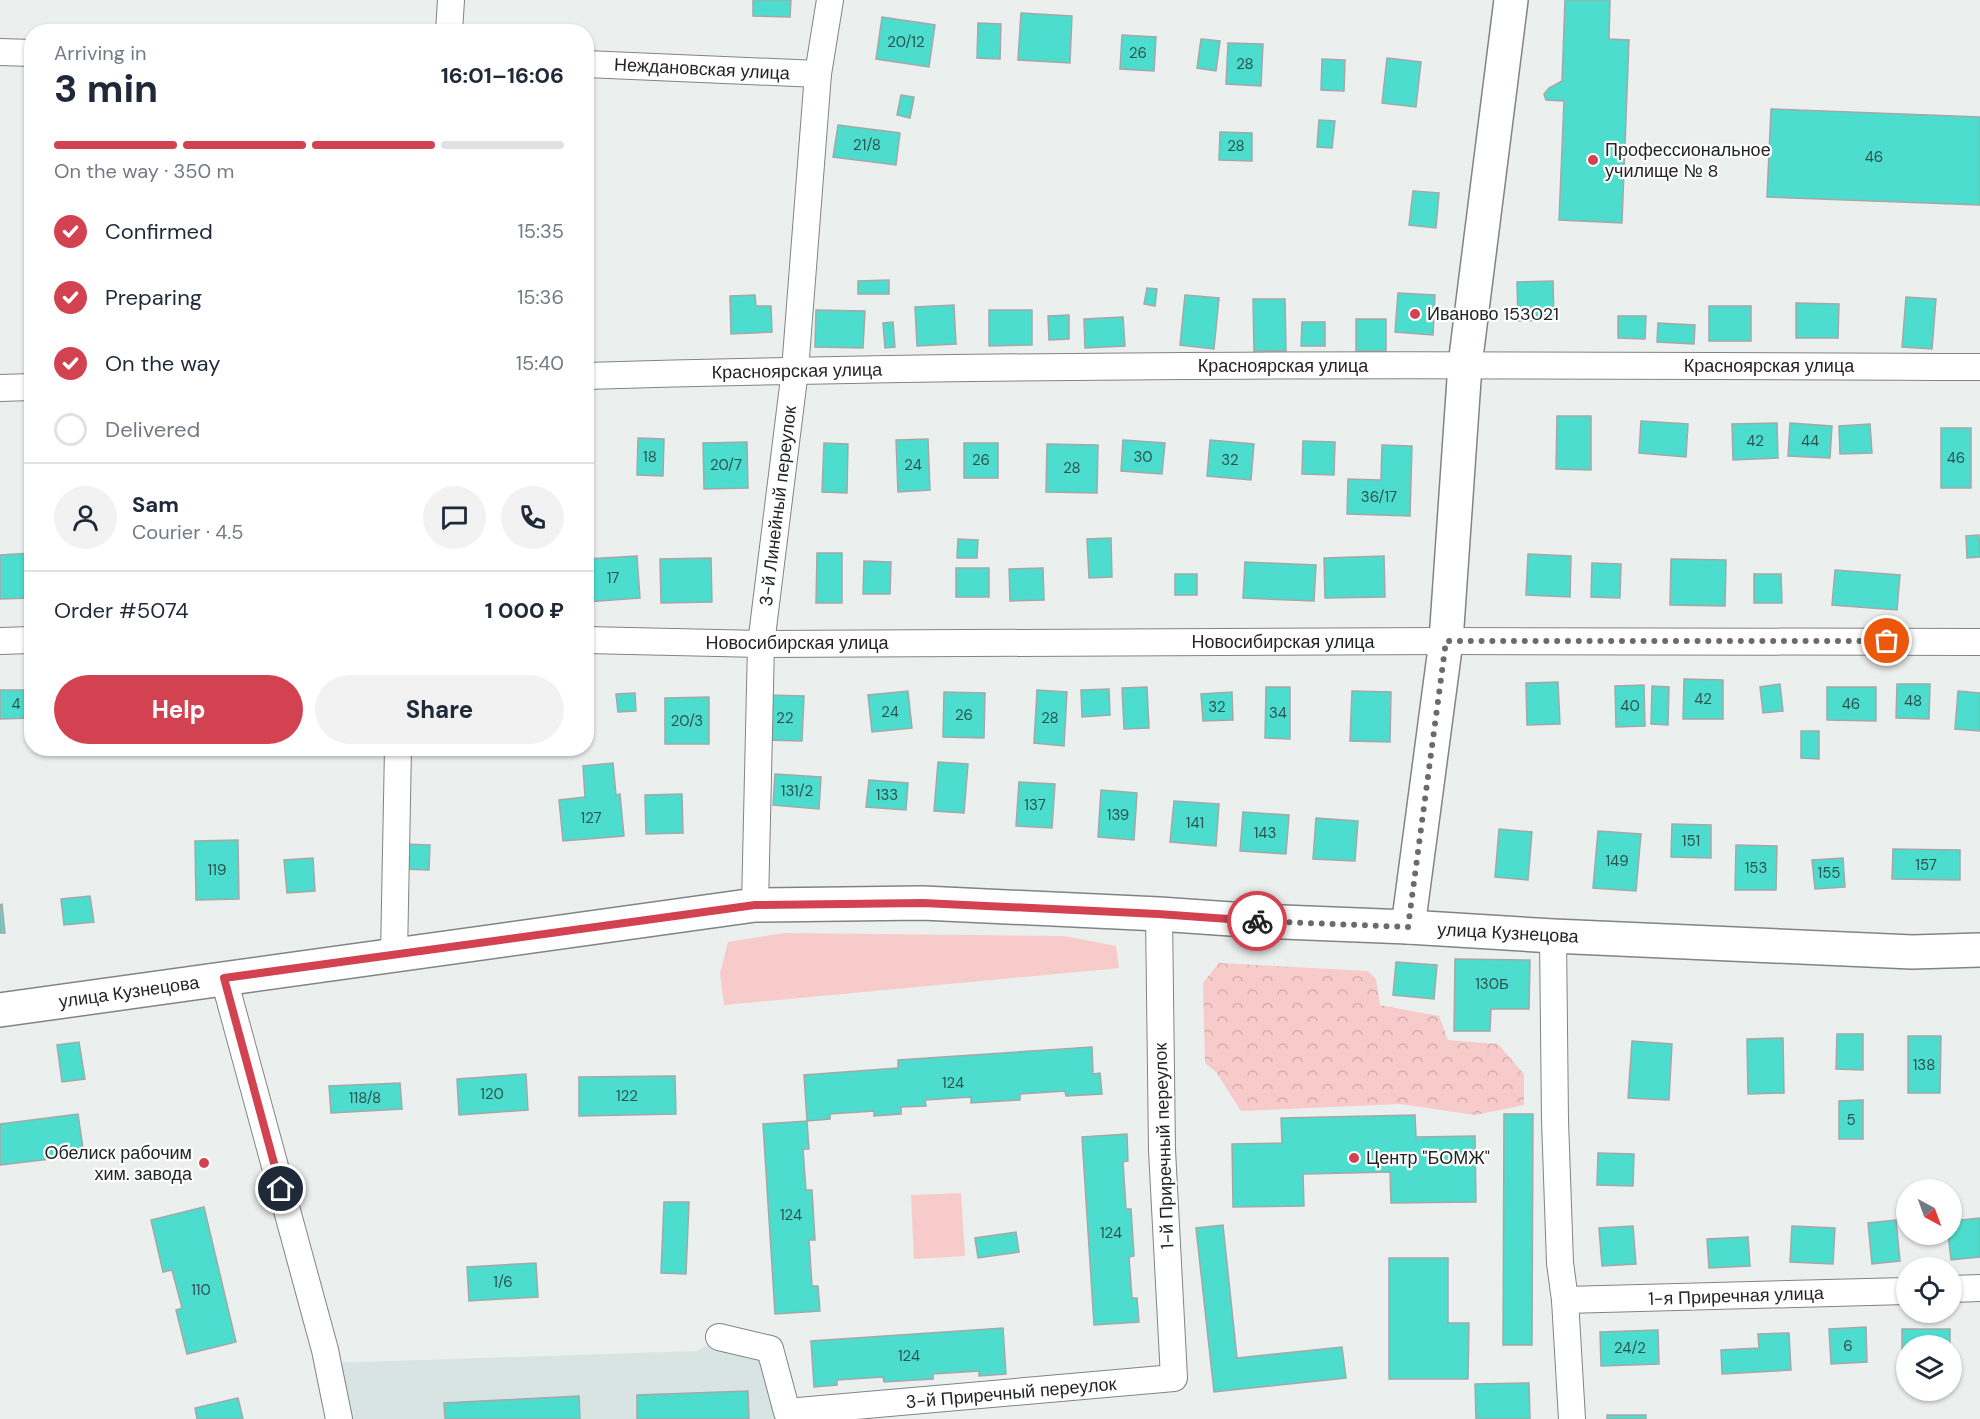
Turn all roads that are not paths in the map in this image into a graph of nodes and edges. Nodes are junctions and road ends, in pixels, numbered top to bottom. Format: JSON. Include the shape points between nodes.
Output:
{"nodes":[{"id":1,"x":451,"y":0,"type":"edge"},
{"id":2,"x":830,"y":0,"type":"edge"},
{"id":3,"x":1504,"y":0,"type":"edge"},
{"id":4,"x":1511,"y":0,"type":"edge"},
{"id":5,"x":450,"y":24,"type":"edge"},
{"id":6,"x":0,"y":52,"type":"edge"},
{"id":7,"x":24,"y":53,"type":"edge"},
{"id":8,"x":594,"y":64,"type":"edge"},
{"id":9,"x":818,"y":74,"type":"junction"},
{"id":10,"x":1466,"y":365,"type":"junction"},
{"id":11,"x":1980,"y":367,"type":"edge"},
{"id":12,"x":795,"y":370,"type":"junction"},
{"id":13,"x":594,"y":376,"type":"edge"},
{"id":14,"x":24,"y":387,"type":"edge"},
{"id":15,"x":0,"y":388,"type":"edge"},
{"id":16,"x":24,"y":640,"type":"edge"},
{"id":17,"x":594,"y":640,"type":"edge"},
{"id":18,"x":0,"y":641,"type":"edge"},
{"id":19,"x":1446,"y":641,"type":"junction"},
{"id":20,"x":1980,"y":642,"type":"edge"},
{"id":21,"x":761,"y":644,"type":"junction"},
{"id":22,"x":398,"y":756,"type":"edge"},
{"id":23,"x":755,"y":905,"type":"junction"},
{"id":24,"x":1158,"y":914,"type":"junction"},
{"id":25,"x":1408,"y":927,"type":"junction"},
{"id":26,"x":1553,"y":936,"type":"junction"},
{"id":27,"x":1980,"y":950,"type":"edge"},
{"id":28,"x":394,"y":955,"type":"junction"},
{"id":29,"x":224,"y":978,"type":"junction"},
{"id":30,"x":0,"y":1010,"type":"edge"},
{"id":31,"x":1980,"y":1288,"type":"edge"},
{"id":32,"x":1962,"y":1289,"type":"edge"},
{"id":33,"x":1896,"y":1291,"type":"edge"},
{"id":34,"x":1566,"y":1300,"type":"junction"},
{"id":35,"x":719,"y":1337,"type":"dead end"},
{"id":36,"x":1174,"y":1378,"type":"joint"},
{"id":37,"x":339,"y":1419,"type":"edge"},
{"id":38,"x":1572,"y":1419,"type":"edge"}],
"edges":[{"from":1,"to":5,"type":"street"},
{"from":2,"to":9,"type":"street","name":"3-й Линейный переулок"},
{"from":3,"to":4,"type":"street"},
{"from":4,"to":10,"type":"main road"},
{"from":6,"to":7,"type":"street"},
{"from":8,"to":9,"type":"street","name":"Неждановская улица"},
{"from":9,"to":12,"type":"street","name":"3-й Линейный переулок"},
{"from":10,"to":11,"type":"street","name":"Красноярская улица"},
{"from":10,"to":12,"type":"street","name":"Красноярская улица"},
{"from":10,"to":19,"type":"main road"},
{"from":12,"to":13,"type":"street","name":"Красноярская улица"},
{"from":12,"to":21,"type":"street","name":"3-й Линейный переулок"},
{"from":14,"to":15,"type":"street"},
{"from":16,"to":18,"type":"street"},
{"from":17,"to":21,"type":"street","name":"Новосибирская улица"},
{"from":19,"to":20,"type":"street","name":"Новосибирская улица"},
{"from":19,"to":21,"type":"street","name":"Новосибирская улица"},
{"from":19,"to":25,"type":"main road"},
{"from":21,"to":23,"type":"street","name":"3-й Линейный переулок"},
{"from":22,"to":28,"type":"street"},
{"from":23,"to":24,"type":"main road","name":"улица Кузнецова","via":[[923,903]]},
{"from":23,"to":28,"type":"main road","name":"улица Кузнецова"},
{"from":24,"to":25,"type":"main road","name":"улица Кузнецова"},
{"from":24,"to":36,"type":"street","name":"1-й Приречный переулок","via":[[1162,1150]]},
{"from":25,"to":26,"type":"main road","name":"улица Кузнецова"},
{"from":26,"to":27,"type":"main road","name":"улица Кузнецова","via":[[1912,952]]},
{"from":26,"to":34,"type":"street","via":[[1560,1263]]},
{"from":28,"to":29,"type":"main road","name":"улица Кузнецова"},
{"from":29,"to":30,"type":"main road","name":"улица Кузнецова"},
{"from":29,"to":37,"type":"street","via":[[325,1350]]},
{"from":31,"to":32,"type":"street"},
{"from":33,"to":34,"type":"street","name":"1-я Приречная улица"},
{"from":34,"to":38,"type":"street"},
{"from":35,"to":36,"type":"street","name":"3-й Приречный переулок","via":[[770,1349],[787,1412]]}]}
